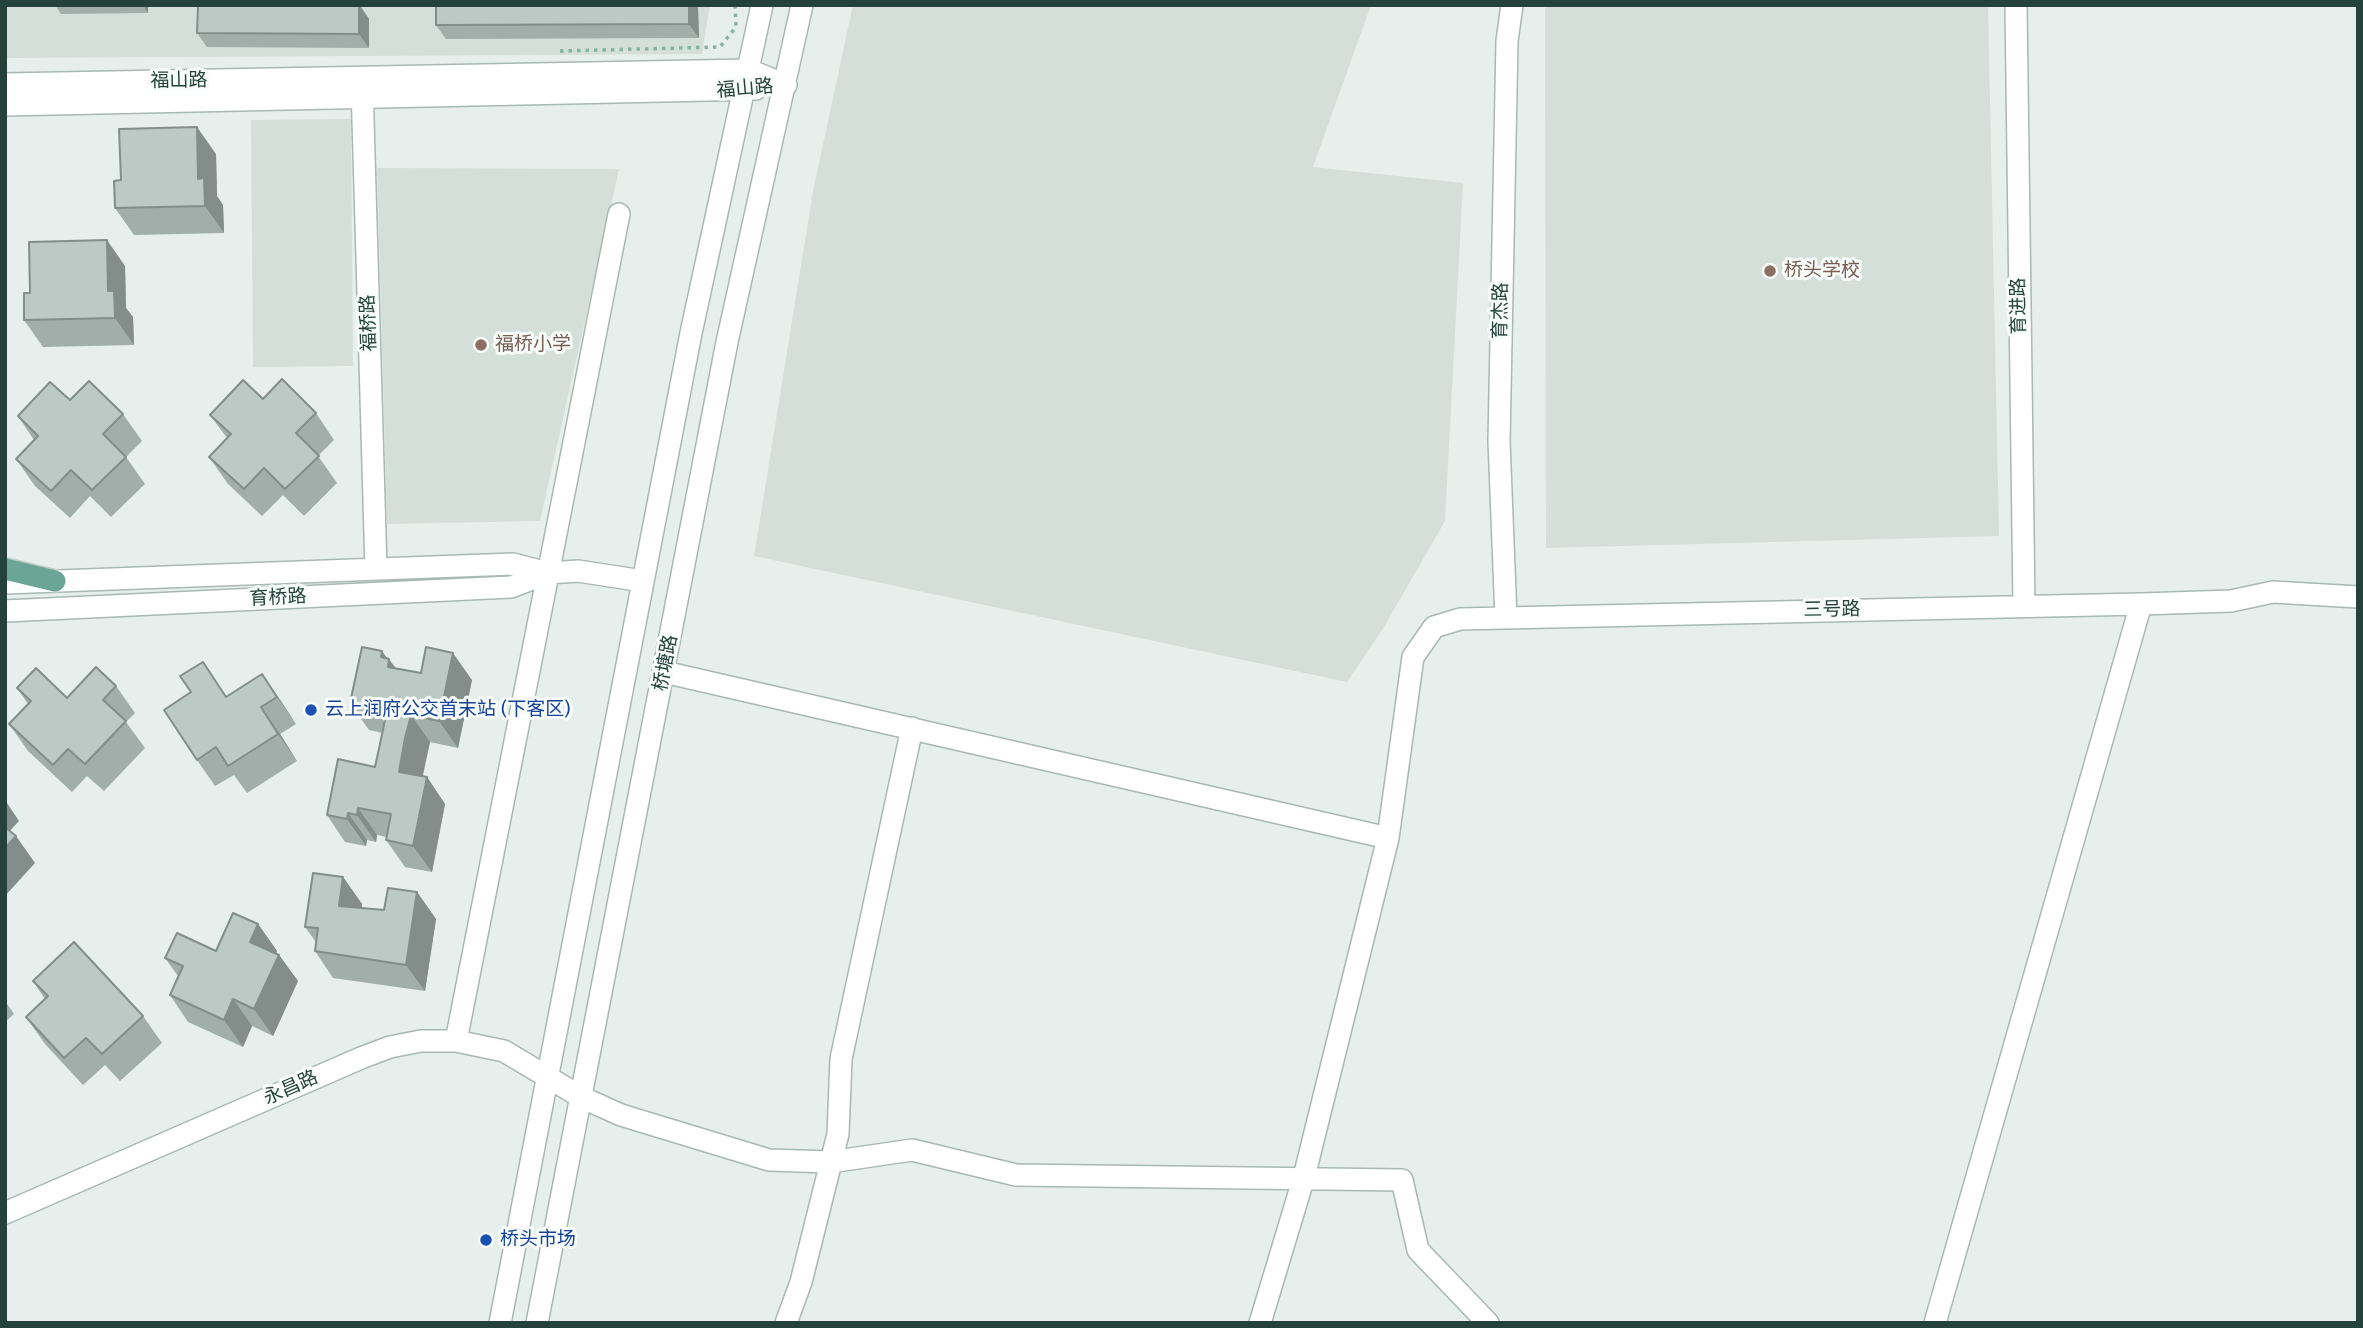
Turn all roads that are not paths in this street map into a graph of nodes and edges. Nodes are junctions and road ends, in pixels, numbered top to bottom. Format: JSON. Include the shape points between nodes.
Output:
{"nodes":[{"id":1,"x":762,"y":5,"type":"edge"},
{"id":2,"x":802,"y":5,"type":"edge"},
{"id":3,"x":1512,"y":5,"type":"edge"},
{"id":4,"x":2016,"y":5,"type":"edge"},
{"id":5,"x":749,"y":70,"type":"junction"},
{"id":6,"x":5,"y":84,"type":"edge"},
{"id":7,"x":786,"y":85,"type":"junction"},
{"id":8,"x":362,"y":88,"type":"junction"},
{"id":9,"x":745,"y":91,"type":"junction"},
{"id":10,"x":5,"y":105,"type":"edge"},
{"id":11,"x":619,"y":214,"type":"dead end"},
{"id":12,"x":5,"y":569,"type":"edge"},
{"id":13,"x":376,"y":569,"type":"junction"},
{"id":14,"x":548,"y":573,"type":"junction"},
{"id":15,"x":55,"y":581,"type":"junction"},
{"id":16,"x":643,"y":582,"type":"junction"},
{"id":17,"x":5,"y":583,"type":"edge"},
{"id":18,"x":2358,"y":597,"type":"edge"},
{"id":19,"x":2141,"y":604,"type":"junction"},
{"id":20,"x":2024,"y":606,"type":"junction"},
{"id":21,"x":5,"y":611,"type":"edge"},
{"id":22,"x":1506,"y":618,"type":"junction"},
{"id":23,"x":664,"y":672,"type":"junction"},
{"id":24,"x":912,"y":728,"type":"junction"},
{"id":25,"x":1388,"y":838,"type":"junction"},
{"id":26,"x":456,"y":1041,"type":"junction"},
{"id":27,"x":548,"y":1076,"type":"junction"},
{"id":28,"x":580,"y":1097,"type":"junction"},
{"id":29,"x":830,"y":1162,"type":"junction"},
{"id":30,"x":1304,"y":1177,"type":"junction"},
{"id":31,"x":5,"y":1213,"type":"edge"},
{"id":32,"x":500,"y":1323,"type":"edge"},
{"id":33,"x":537,"y":1323,"type":"edge"},
{"id":34,"x":786,"y":1323,"type":"edge"},
{"id":35,"x":1260,"y":1323,"type":"edge"},
{"id":36,"x":1489,"y":1323,"type":"edge"},
{"id":37,"x":1935,"y":1323,"type":"edge"}],
"edges":[{"from":1,"to":5,"type":"street","name":"桥塘路"},
{"from":2,"to":7,"type":"street","name":"桥塘路"},
{"from":3,"to":22,"type":"street","name":"育杰路","via":[[1507,41],[1499,441]]},
{"from":4,"to":20,"type":"street","name":"育进路"},
{"from":5,"to":7,"type":"street","name":"福山路"},
{"from":5,"to":8,"type":"street","name":"福山路"},
{"from":5,"to":9,"type":"street","name":"桥塘路"},
{"from":6,"to":8,"type":"street","name":"福山路"},
{"from":7,"to":9,"type":"street","name":"福山路"},
{"from":7,"to":23,"type":"street","name":"桥塘路","via":[[727,342]]},
{"from":8,"to":9,"type":"street","name":"福山路"},
{"from":8,"to":10,"type":"street","name":"福山路"},
{"from":8,"to":13,"type":"street","name":"福桥路"},
{"from":9,"to":16,"type":"street","name":"桥塘路","via":[[691,333]]},
{"from":11,"to":14,"type":"street"},
{"from":12,"to":15,"type":"main road"},
{"from":13,"to":14,"type":"street","name":"育桥路","via":[[513,564]]},
{"from":13,"to":15,"type":"street","name":"育桥路"},
{"from":14,"to":16,"type":"street","name":"育桥路","via":[[578,571]]},
{"from":14,"to":21,"type":"street","name":"育桥路","via":[[511,587]]},
{"from":14,"to":26,"type":"street"},
{"from":15,"to":17,"type":"street","name":"育桥路"},
{"from":16,"to":27,"type":"street","name":"桥塘路"},
{"from":18,"to":19,"type":"street","name":"三号路","via":[[2273,593],[2231,601]]},
{"from":19,"to":20,"type":"street","name":"三号路"},
{"from":19,"to":37,"type":"street"},
{"from":20,"to":22,"type":"street","name":"三号路"},
{"from":22,"to":25,"type":"street","name":"三号路","via":[[1460,620],[1434,627],[1413,657]]},
{"from":23,"to":24,"type":"street"},
{"from":23,"to":28,"type":"street","name":"桥塘路"},
{"from":24,"to":25,"type":"street"},
{"from":24,"to":29,"type":"street","via":[[841,1059],[838,1134]]},
{"from":25,"to":30,"type":"street"},
{"from":26,"to":27,"type":"street","name":"永昌路","via":[[504,1051]]},
{"from":26,"to":31,"type":"street","name":"永昌路","via":[[421,1041],[361,1058]]},
{"from":27,"to":28,"type":"street","name":"永昌路"},
{"from":27,"to":32,"type":"street","name":"桥塘路"},
{"from":28,"to":29,"type":"street","name":"永昌路","via":[[621,1115],[769,1160]]},
{"from":28,"to":33,"type":"street","name":"桥塘路"},
{"from":29,"to":30,"type":"street","name":"永昌路","via":[[912,1150],[1016,1175]]},
{"from":29,"to":34,"type":"street","via":[[801,1282]]},
{"from":30,"to":35,"type":"street"},
{"from":30,"to":36,"type":"street","name":"永昌路","via":[[1402,1180],[1419,1250]]}]}
